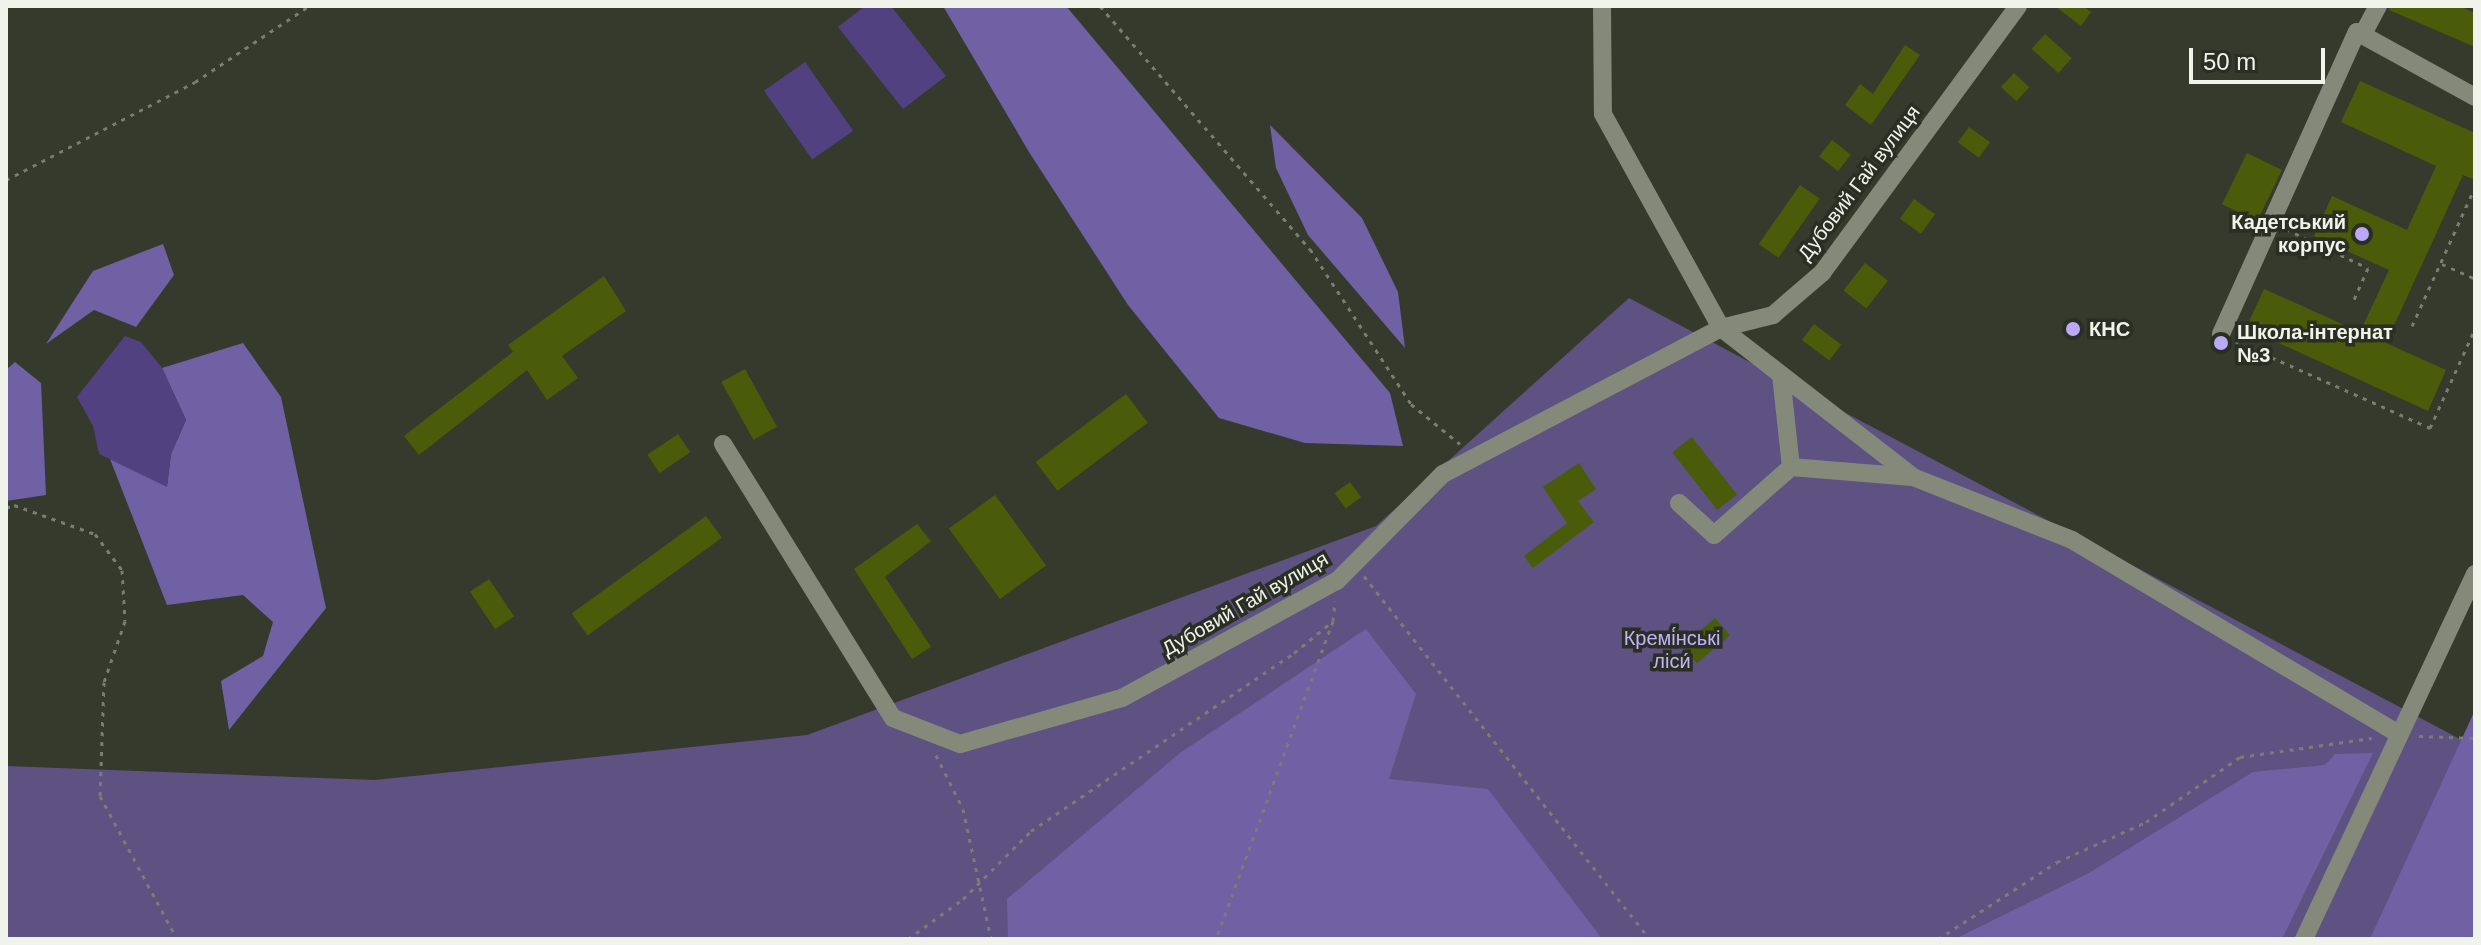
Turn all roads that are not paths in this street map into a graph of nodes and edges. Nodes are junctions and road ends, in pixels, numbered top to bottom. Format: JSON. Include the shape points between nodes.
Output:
{"nodes":[{"id":1,"x":1602,"y":6,"type":"edge"},
{"id":2,"x":2018,"y":6,"type":"edge"},
{"id":3,"x":2378,"y":6,"type":"edge"},
{"id":4,"x":2363,"y":34,"type":"junction"},
{"id":5,"x":2475,"y":97,"type":"edge"},
{"id":6,"x":1721,"y":328,"type":"junction"},
{"id":7,"x":2221,"y":334,"type":"road end"},
{"id":8,"x":1781,"y":375,"type":"junction"},
{"id":9,"x":723,"y":444,"type":"dead end"},
{"id":10,"x":1791,"y":467,"type":"junction"},
{"id":11,"x":1913,"y":477,"type":"junction"},
{"id":12,"x":1679,"y":503,"type":"dead end"},
{"id":13,"x":2475,"y":574,"type":"edge"},
{"id":14,"x":2399,"y":734,"type":"junction"},
{"id":15,"x":2304,"y":939,"type":"edge"}],
"edges":[{"from":1,"to":6,"type":"street","via":[[1603,114]]},
{"from":2,"to":6,"type":"street","name":"Дубовий Гай вулиця","via":[[1822,273],[1773,315]]},
{"from":3,"to":4,"type":"street"},
{"from":4,"to":5,"type":"street"},
{"from":4,"to":7,"type":"street","via":[[2357,32]]},
{"from":6,"to":8,"type":"street"},
{"from":6,"to":9,"type":"street","name":"Дубовий Гай вулиця","via":[[1443,474],[1337,581],[1122,698],[960,744],[893,718]]},
{"from":8,"to":10,"type":"street"},
{"from":8,"to":11,"type":"street"},
{"from":10,"to":11,"type":"street"},
{"from":10,"to":12,"type":"street","via":[[1714,535]]},
{"from":11,"to":14,"type":"street","via":[[2072,540]]},
{"from":13,"to":14,"type":"street"},
{"from":14,"to":15,"type":"street"}]}
